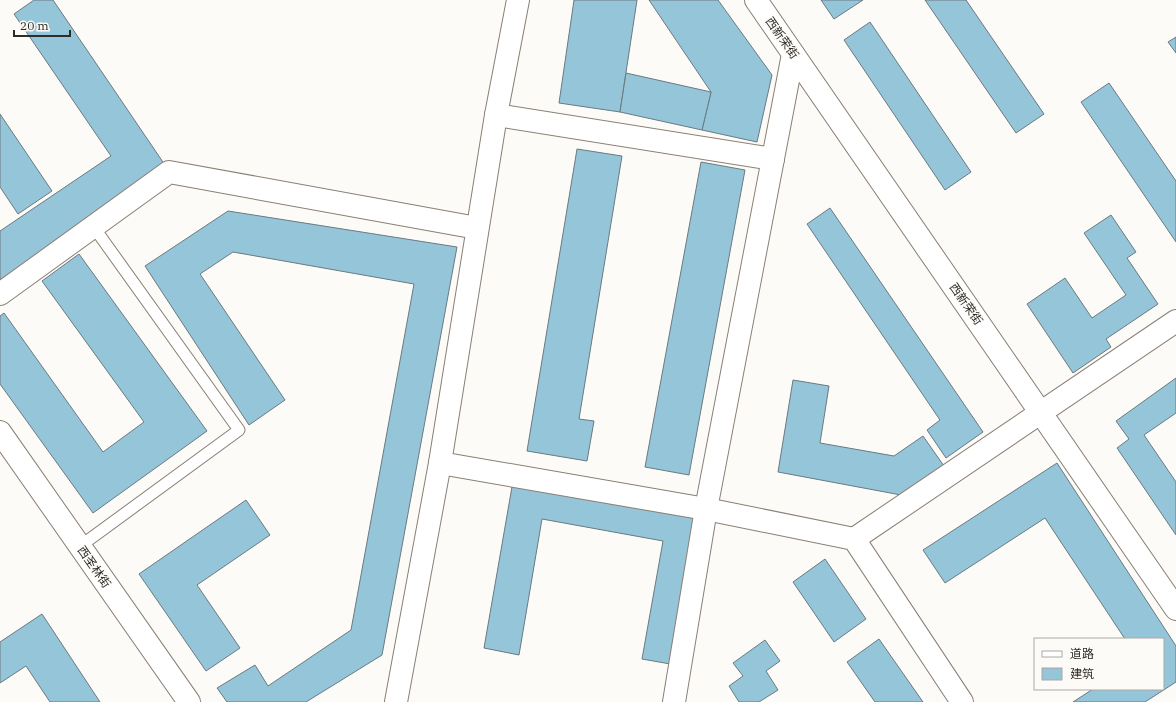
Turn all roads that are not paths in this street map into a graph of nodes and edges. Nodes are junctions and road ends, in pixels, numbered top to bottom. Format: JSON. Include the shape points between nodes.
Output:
{"nodes":[{"id":1,"x":518,"y":0,"type":"edge"},
{"id":2,"x":756,"y":0,"type":"edge"},
{"id":3,"x":793,"y":54,"type":"junction"},
{"id":4,"x":496,"y":115,"type":"junction"},
{"id":5,"x":773,"y":159,"type":"junction"},
{"id":6,"x":93,"y":226,"type":"junction"},
{"id":7,"x":478,"y":228,"type":"junction"},
{"id":8,"x":0,"y":294,"type":"edge"},
{"id":9,"x":1176,"y":321,"type":"edge"},
{"id":10,"x":1040,"y":413,"type":"junction"},
{"id":11,"x":0,"y":432,"type":"edge"},
{"id":12,"x":440,"y":463,"type":"junction"},
{"id":13,"x":706,"y":509,"type":"junction"},
{"id":14,"x":854,"y":539,"type":"junction"},
{"id":15,"x":79,"y":547,"type":"junction"},
{"id":16,"x":1176,"y":608,"type":"edge"},
{"id":17,"x":189,"y":702,"type":"edge"},
{"id":18,"x":396,"y":702,"type":"edge"},
{"id":19,"x":674,"y":702,"type":"edge"},
{"id":20,"x":962,"y":702,"type":"edge"}],
"edges":[{"from":1,"to":4,"type":"street"},
{"from":2,"to":3,"type":"street","name":"西新荣街"},
{"from":3,"to":5,"type":"street"},
{"from":3,"to":10,"type":"street","name":"西新荣街"},
{"from":4,"to":5,"type":"street"},
{"from":4,"to":7,"type":"street"},
{"from":5,"to":13,"type":"street"},
{"from":6,"to":7,"type":"street","via":[[169,172]]},
{"from":6,"to":8,"type":"street"},
{"from":6,"to":15,"type":"lane","via":[[239,430]]},
{"from":7,"to":12,"type":"street"},
{"from":9,"to":10,"type":"street"},
{"from":10,"to":14,"type":"street"},
{"from":10,"to":16,"type":"street","name":"西新荣街"},
{"from":11,"to":15,"type":"street","name":"西圣林街"},
{"from":12,"to":13,"type":"street"},
{"from":12,"to":18,"type":"street"},
{"from":13,"to":14,"type":"street"},
{"from":13,"to":19,"type":"street"},
{"from":14,"to":20,"type":"street"},
{"from":15,"to":17,"type":"street","name":"西圣林街"}]}
